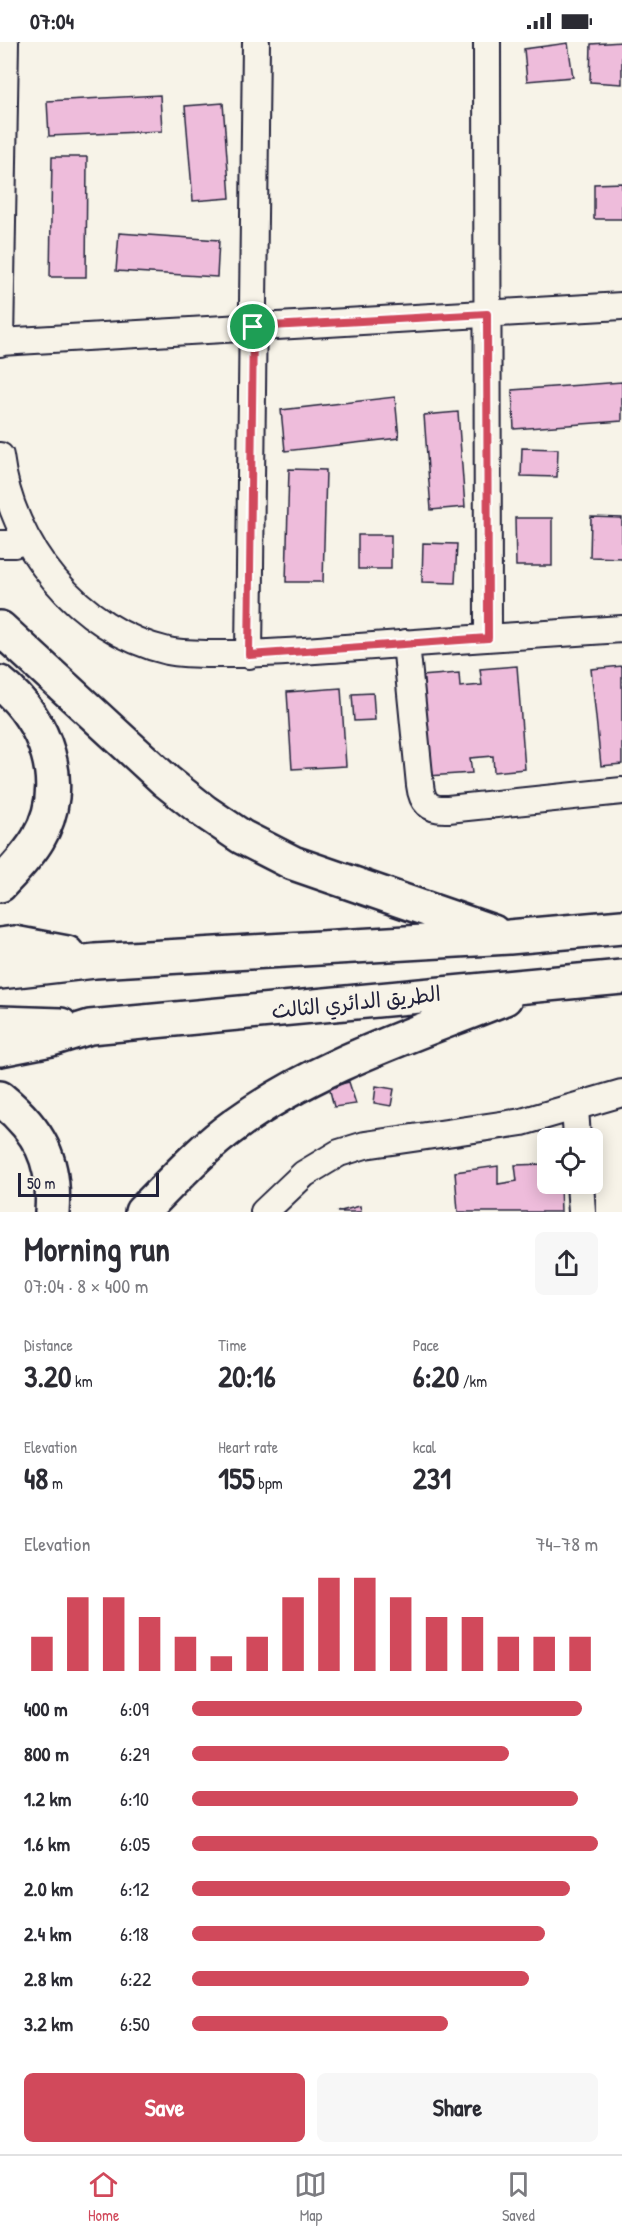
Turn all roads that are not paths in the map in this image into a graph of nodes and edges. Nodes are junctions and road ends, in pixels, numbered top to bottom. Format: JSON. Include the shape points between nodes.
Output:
{"nodes":[{"id":1,"x":5,"y":42,"type":"edge"},
{"id":2,"x":256,"y":42,"type":"edge"},
{"id":3,"x":487,"y":42,"type":"edge"},
{"id":4,"x":622,"y":306,"type":"edge"},
{"id":5,"x":487,"y":314,"type":"junction"},
{"id":6,"x":253,"y":327,"type":"junction"},
{"id":7,"x":0,"y":342,"type":"edge"},
{"id":8,"x":0,"y":456,"type":"edge"},
{"id":9,"x":27,"y":540,"type":"junction"},
{"id":10,"x":0,"y":544,"type":"edge"},
{"id":11,"x":0,"y":628,"type":"edge"},
{"id":12,"x":622,"y":629,"type":"edge"},
{"id":13,"x":488,"y":638,"type":"junction"},
{"id":14,"x":406,"y":643,"type":"junction"},
{"id":15,"x":249,"y":655,"type":"junction"},
{"id":16,"x":0,"y":683,"type":"edge"},
{"id":17,"x":622,"y":790,"type":"edge"},
{"id":18,"x":0,"y":885,"type":"edge"},
{"id":19,"x":622,"y":927,"type":"edge"},
{"id":20,"x":509,"y":937,"type":"junction"},
{"id":21,"x":0,"y":945,"type":"edge"},
{"id":22,"x":95,"y":961,"type":"junction"},
{"id":23,"x":0,"y":972,"type":"edge"},
{"id":24,"x":622,"y":977,"type":"edge"},
{"id":25,"x":543,"y":984,"type":"junction"},
{"id":26,"x":0,"y":1023,"type":"edge"},
{"id":27,"x":90,"y":1028,"type":"junction"},
{"id":28,"x":0,"y":1049,"type":"edge"},
{"id":29,"x":622,"y":1094,"type":"edge"},
{"id":30,"x":0,"y":1098,"type":"edge"},
{"id":31,"x":575,"y":1108,"type":"junction"},
{"id":32,"x":576,"y":1128,"type":"edge"},
{"id":33,"x":581,"y":1194,"type":"edge"},
{"id":34,"x":52,"y":1212,"type":"edge"},
{"id":35,"x":142,"y":1212,"type":"edge"},
{"id":36,"x":264,"y":1212,"type":"edge"},
{"id":37,"x":582,"y":1212,"type":"edge"}],
"edges":[{"from":1,"to":7,"type":"street"},
{"from":2,"to":6,"type":"street"},
{"from":3,"to":5,"type":"street"},
{"from":4,"to":5,"type":"street"},
{"from":5,"to":6,"type":"street"},
{"from":5,"to":13,"type":"street"},
{"from":6,"to":7,"type":"street"},
{"from":6,"to":15,"type":"street"},
{"from":8,"to":9,"type":"street","via":[[7,494]]},
{"from":9,"to":10,"type":"street"},
{"from":9,"to":15,"type":"street","via":[[40,562],[72,597],[127,635],[169,651]]},
{"from":11,"to":20,"type":"highway","via":[[166,781],[242,837],[293,863]]},
{"from":12,"to":13,"type":"street"},
{"from":13,"to":14,"type":"street"},
{"from":14,"to":15,"type":"street"},
{"from":14,"to":17,"type":"street","via":[[421,795],[428,804],[448,809]]},
{"from":16,"to":18,"type":"highway","via":[[32,717],[53,772],[45,825]]},
{"from":19,"to":20,"type":"highway"},
{"from":20,"to":22,"type":"highway"},
{"from":21,"to":22,"type":"highway","via":[[14,943]]},
{"from":22,"to":23,"type":"highway"},
{"from":24,"to":25,"type":"highway","name":"الطريق الدائري الثالث"},
{"from":25,"to":27,"type":"highway","name":"الطريق الدائري الثالث"},
{"from":25,"to":35,"type":"highway","via":[[339,1063],[266,1103],[203,1152]]},
{"from":26,"to":27,"type":"highway","name":"الطريق الدائري الثالث","via":[[40,1022]]},
{"from":27,"to":28,"type":"highway","name":"الطريق الدائري الثالث"},
{"from":29,"to":31,"type":"street"},
{"from":30,"to":34,"type":"highway","via":[[20,1114],[43,1149],[50,1174]]},
{"from":31,"to":32,"type":"street"},
{"from":31,"to":36,"type":"street","via":[[511,1124],[365,1145],[339,1153],[304,1174]]},
{"from":33,"to":37,"type":"street"}]}
